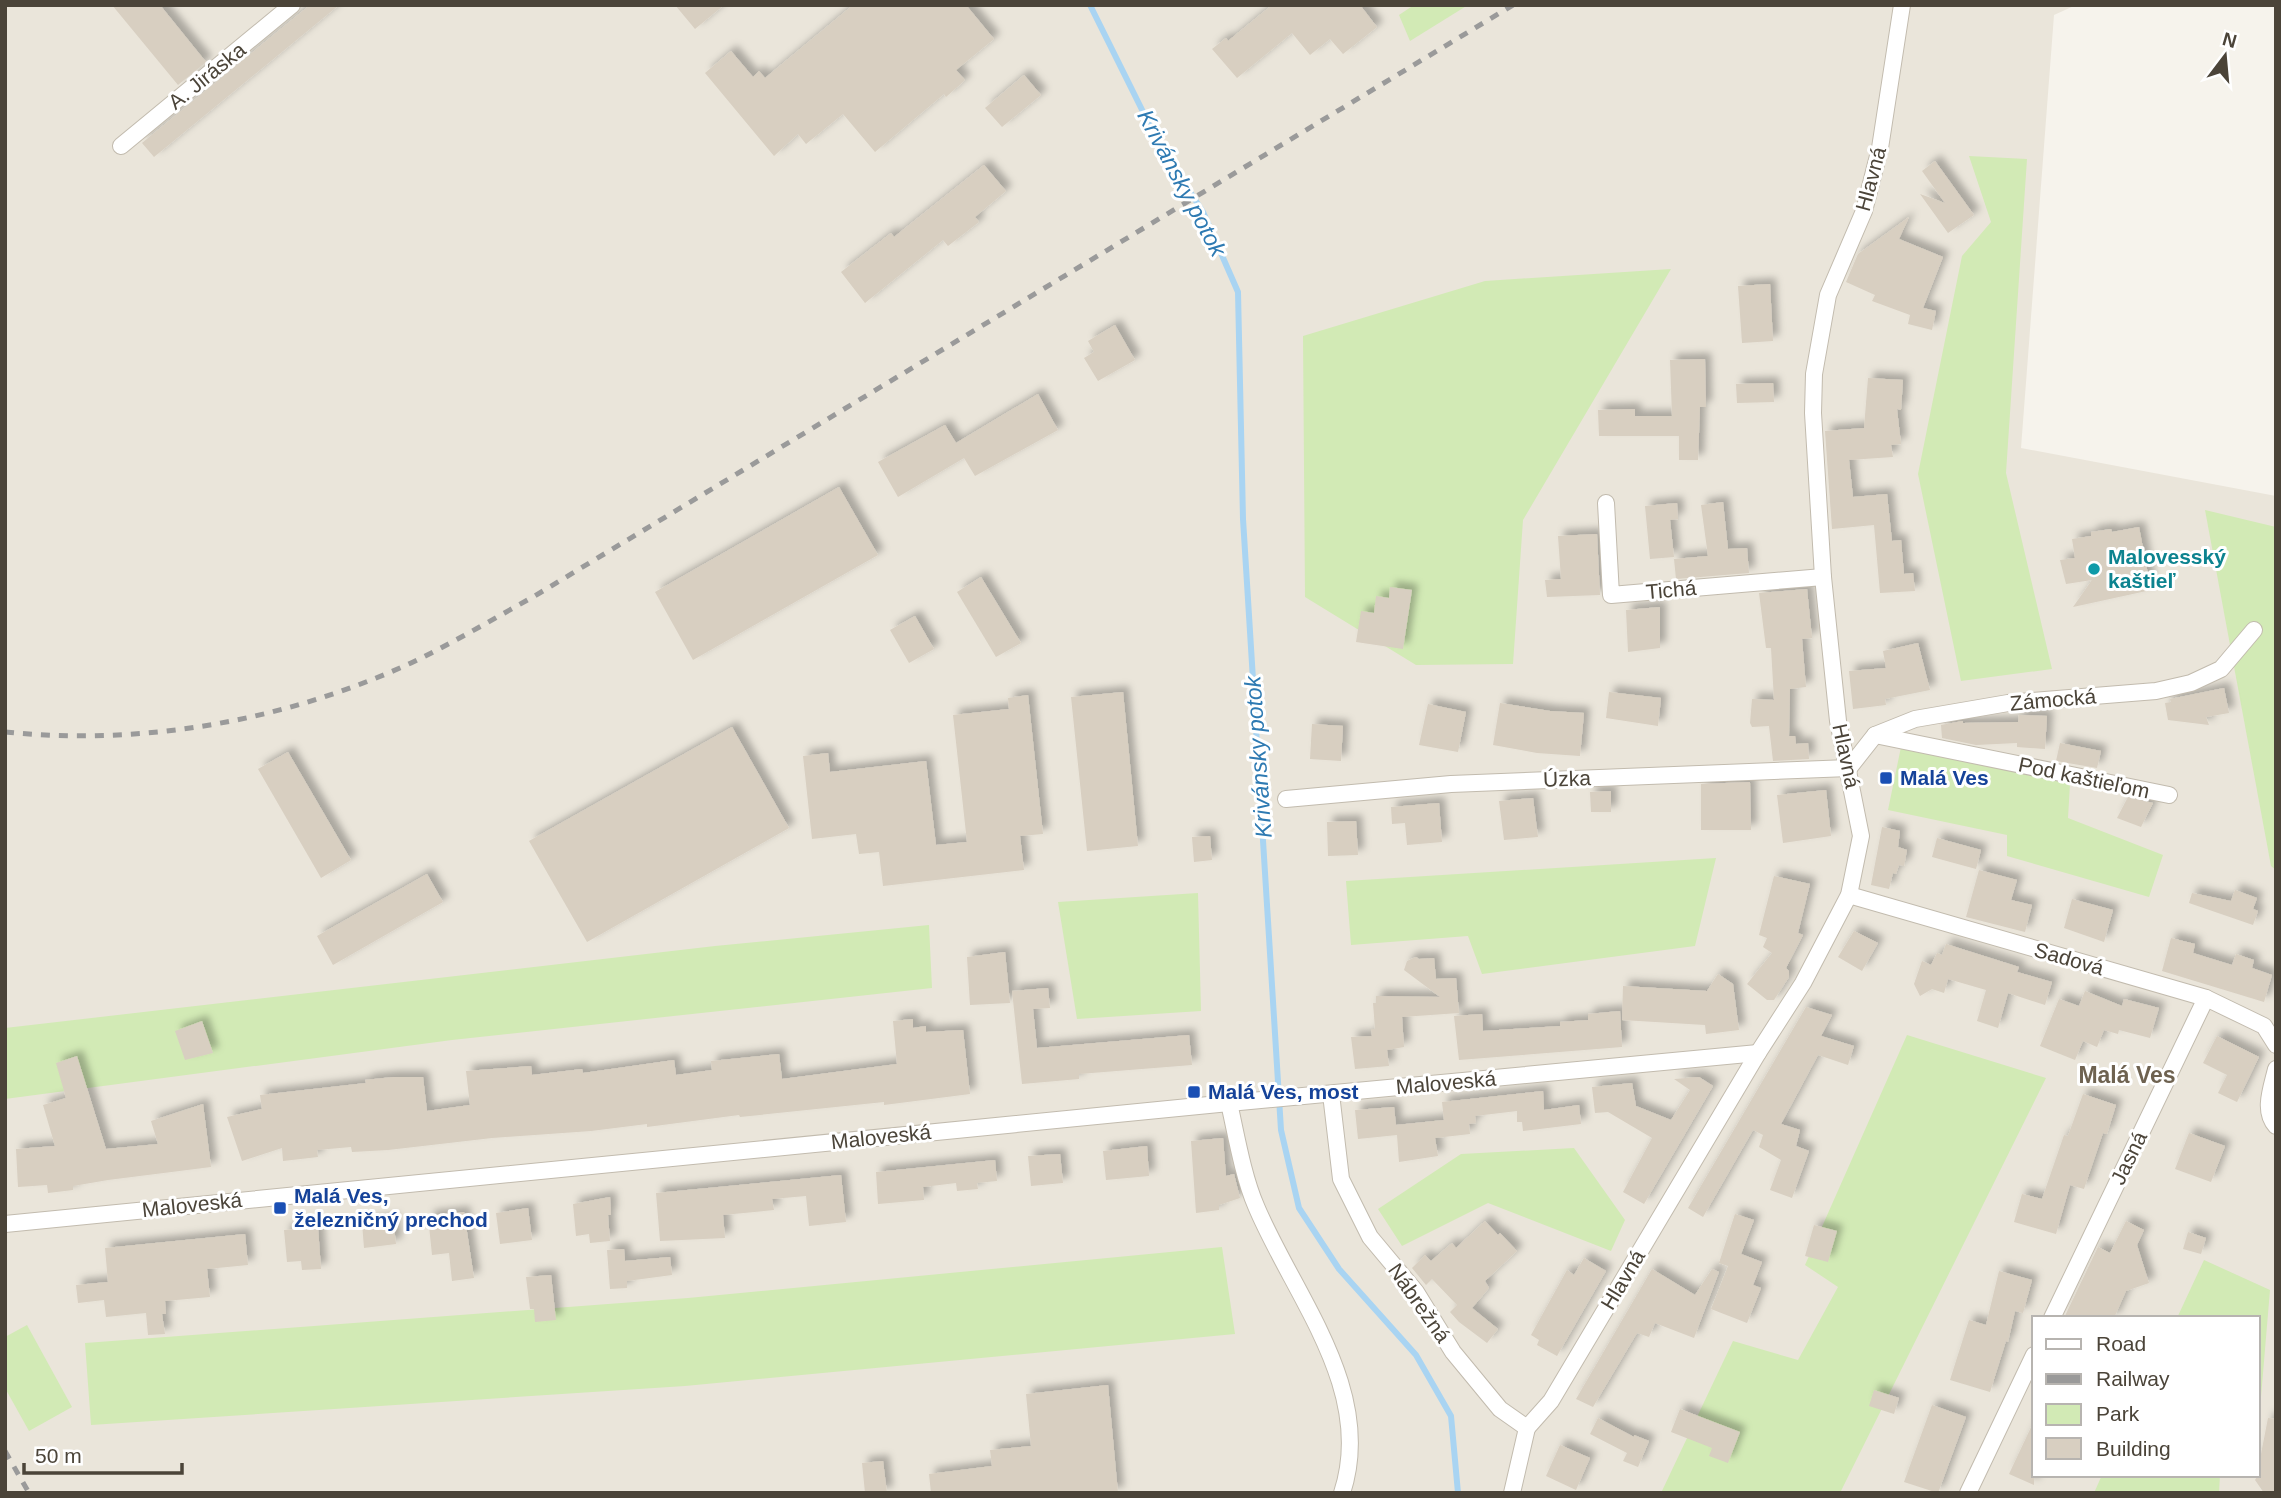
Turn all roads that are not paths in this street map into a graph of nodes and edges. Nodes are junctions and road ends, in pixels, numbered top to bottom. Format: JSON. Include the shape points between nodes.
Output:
{"nodes":[{"id":1,"x":292,"y":5,"type":"edge"},
{"id":2,"x":1902,"y":5,"type":"edge"},
{"id":3,"x":121,"y":146,"type":"dead end"},
{"id":4,"x":1606,"y":503,"type":"dead end"},
{"id":5,"x":1823,"y":577,"type":"junction"},
{"id":6,"x":2255,"y":630,"type":"dead end"},
{"id":7,"x":1875,"y":735,"type":"junction"},
{"id":8,"x":1849,"y":768,"type":"junction"},
{"id":9,"x":2169,"y":795,"type":"dead end"},
{"id":10,"x":1286,"y":799,"type":"dead end"},
{"id":11,"x":1849,"y":895,"type":"junction"},
{"id":12,"x":2206,"y":998,"type":"junction"},
{"id":13,"x":2276,"y":1045,"type":"edge"},
{"id":14,"x":1758,"y":1053,"type":"junction"},
{"id":15,"x":2276,"y":1069,"type":"edge"},
{"id":16,"x":1331,"y":1094,"type":"junction"},
{"id":17,"x":1234,"y":1102,"type":"junction"},
{"id":18,"x":2276,"y":1125,"type":"edge"},
{"id":19,"x":5,"y":1224,"type":"edge"},
{"id":20,"x":2053,"y":1316,"type":"edge"},
{"id":21,"x":2032,"y":1359,"type":"edge"},
{"id":22,"x":1527,"y":1428,"type":"junction"},
{"id":23,"x":1342,"y":1493,"type":"edge"},
{"id":24,"x":1512,"y":1493,"type":"edge"},
{"id":25,"x":1968,"y":1493,"type":"edge"}],
"edges":[{"from":1,"to":3,"type":"street","name":"A. Jiráska"},
{"from":2,"to":5,"type":"street","name":"Hlavná","via":[[1880,148],[1864,211],[1828,295],[1819,335],[1813,413]]},
{"from":4,"to":5,"type":"street","name":"Tichá","via":[[1611,595]]},
{"from":5,"to":8,"type":"street","name":"Hlavná","via":[[1838,720]]},
{"from":6,"to":7,"type":"street","name":"Zámocká","via":[[2221,669],[2191,683],[1928,716]]},
{"from":7,"to":8,"type":"street","name":"Zámocká"},
{"from":7,"to":9,"type":"street","name":"Pod kaštieľom"},
{"from":8,"to":10,"type":"street","name":"Úzka","via":[[1451,784]]},
{"from":8,"to":11,"type":"street","name":"Hlavná","via":[[1861,836]]},
{"from":11,"to":12,"type":"street","name":"Sadová"},
{"from":11,"to":14,"type":"street","name":"Hlavná","via":[[1803,983]]},
{"from":12,"to":13,"type":"street","name":"Sadová","via":[[2264,1026]]},
{"from":12,"to":20,"type":"street","name":"Jasná"},
{"from":14,"to":16,"type":"street","name":"Maloveská"},
{"from":14,"to":22,"type":"street","name":"Hlavná","via":[[1551,1401]]},
{"from":15,"to":18,"type":"street","via":[[2268,1108]]},
{"from":16,"to":17,"type":"street","name":"Maloveská"},
{"from":16,"to":22,"type":"street","name":"Nábrežná","via":[[1341,1179],[1370,1237],[1416,1292],[1461,1362],[1500,1409]]},
{"from":17,"to":19,"type":"street","name":"Maloveská"},
{"from":17,"to":23,"type":"street","via":[[1255,1204],[1320,1331],[1341,1385],[1350,1434],[1349,1471]]},
{"from":21,"to":25,"type":"street"},
{"from":22,"to":24,"type":"street"}]}
